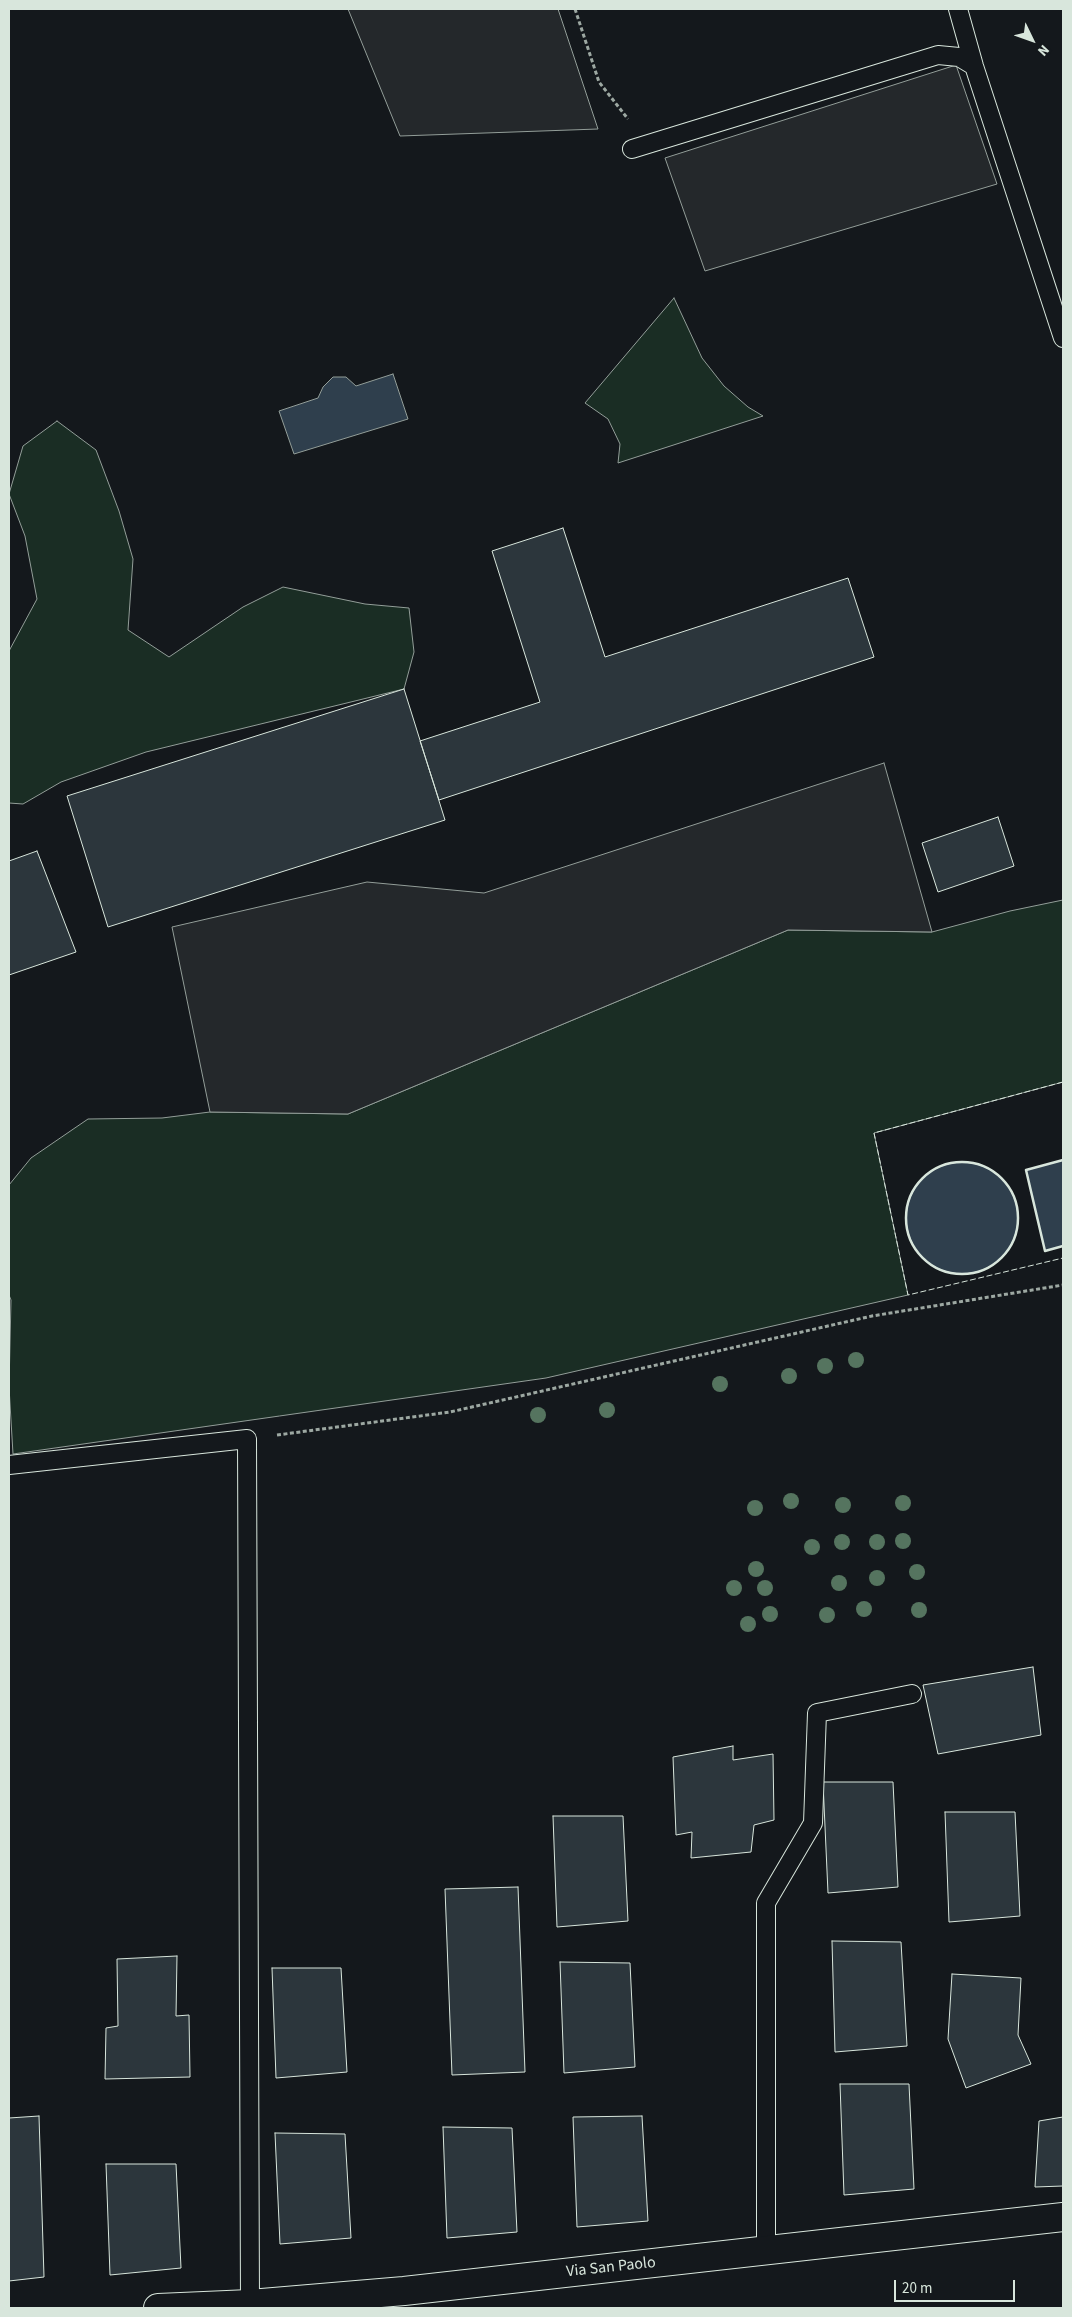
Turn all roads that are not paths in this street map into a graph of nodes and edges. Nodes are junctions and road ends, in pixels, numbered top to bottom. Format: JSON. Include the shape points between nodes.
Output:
{"nodes":[{"id":1,"x":958,"y":9,"type":"edge"},
{"id":2,"x":974,"y":66,"type":"junction"},
{"id":3,"x":632,"y":149,"type":"dead end"},
{"id":4,"x":1063,"y":338,"type":"edge"},
{"id":5,"x":9,"y":1465,"type":"edge"},
{"id":6,"x":912,"y":1694,"type":"dead end"},
{"id":7,"x":1063,"y":2217,"type":"edge"},
{"id":8,"x":766,"y":2250,"type":"junction"},
{"id":9,"x":405,"y":2300,"type":"edge"},
{"id":10,"x":250,"y":2304,"type":"junction"},
{"id":11,"x":158,"y":2308,"type":"edge"}],
"edges":[{"from":1,"to":2,"type":"lane"},
{"from":2,"to":3,"type":"lane","via":[[959,57],[938,55]]},
{"from":2,"to":4,"type":"lane"},
{"from":5,"to":10,"type":"lane","via":[[247,1439]]},
{"from":6,"to":8,"type":"lane","via":[[817,1713],[813,1823],[766,1903]]},
{"from":7,"to":8,"type":"street","name":"Via San Paolo"},
{"from":8,"to":9,"type":"street","name":"Via San Paolo"},
{"from":9,"to":10,"type":"street","name":"Via San Paolo"},
{"from":10,"to":11,"type":"street","name":"Via San Paolo"}]}
